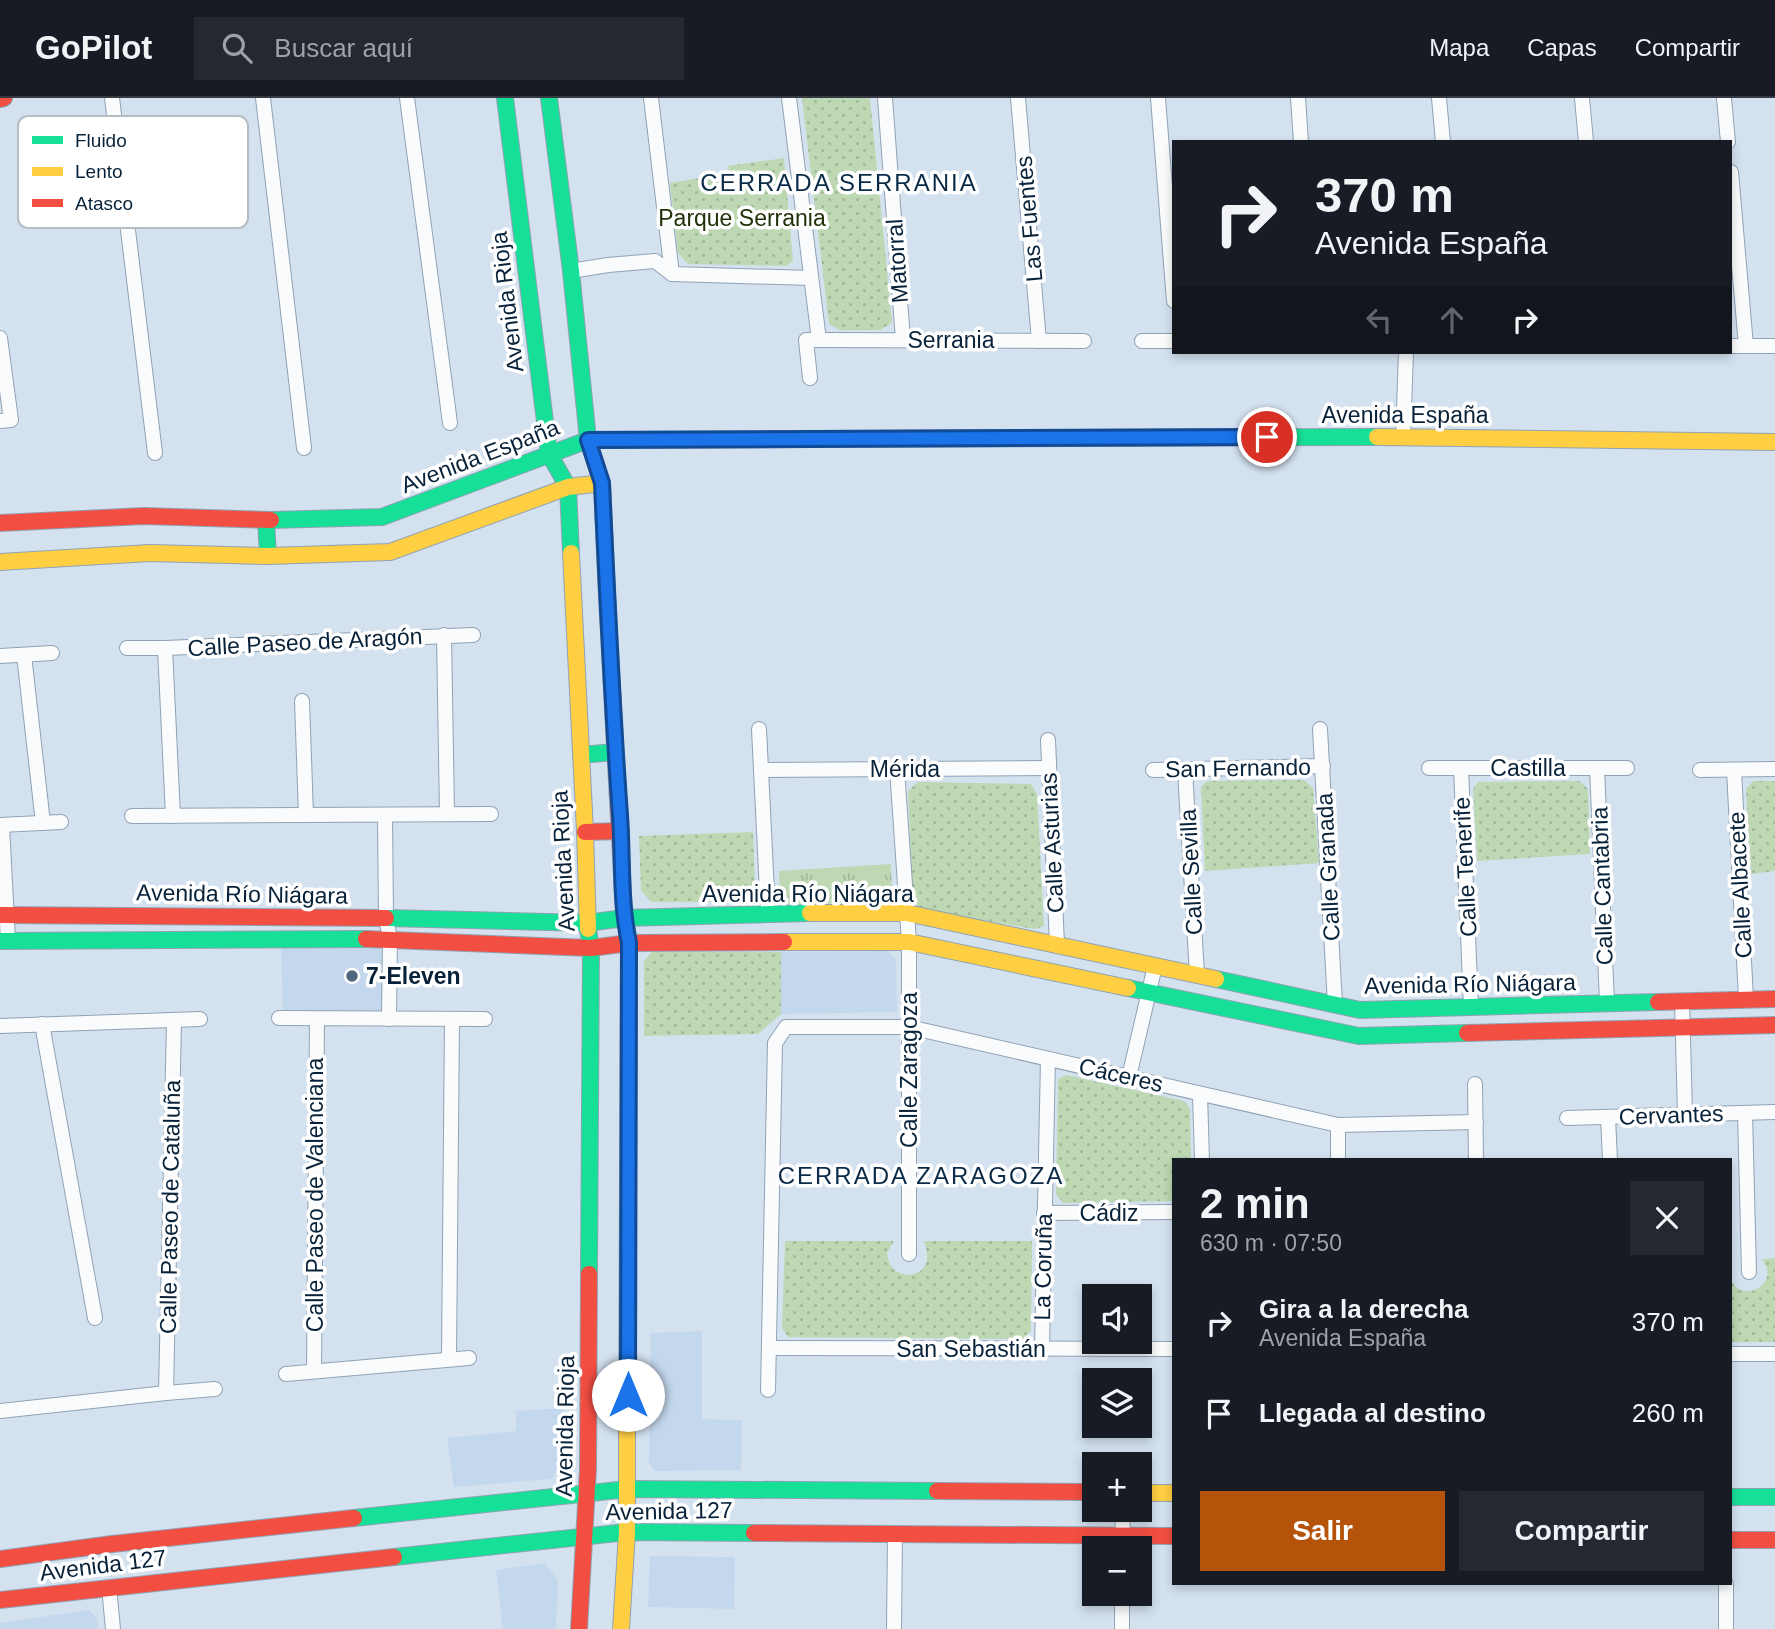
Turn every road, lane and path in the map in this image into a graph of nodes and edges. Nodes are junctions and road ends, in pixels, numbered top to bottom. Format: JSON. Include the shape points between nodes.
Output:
{"nodes":[{"id":1,"x":112,"y":98,"type":"edge"},
{"id":2,"x":263,"y":98,"type":"edge"},
{"id":3,"x":407,"y":98,"type":"edge"},
{"id":4,"x":505,"y":98,"type":"edge"},
{"id":5,"x":549,"y":98,"type":"edge"},
{"id":6,"x":651,"y":98,"type":"edge"},
{"id":7,"x":789,"y":98,"type":"edge"},
{"id":8,"x":885,"y":98,"type":"edge"},
{"id":9,"x":1018,"y":98,"type":"edge"},
{"id":10,"x":1158,"y":98,"type":"edge"},
{"id":11,"x":1298,"y":98,"type":"edge"},
{"id":12,"x":1439,"y":98,"type":"edge"},
{"id":13,"x":1582,"y":98,"type":"edge"},
{"id":14,"x":1724,"y":98,"type":"edge"},
{"id":15,"x":114,"y":116,"type":"edge"},
{"id":16,"x":1301,"y":140,"type":"edge"},
{"id":17,"x":1443,"y":140,"type":"edge"},
{"id":18,"x":1586,"y":140,"type":"edge"},
{"id":19,"x":1728,"y":140,"type":"edge"},
{"id":20,"x":1732,"y":184,"type":"edge"},
{"id":21,"x":128,"y":228,"type":"edge"},
{"id":22,"x":571,"y":271,"type":"junction"},
{"id":23,"x":672,"y":274,"type":"junction"},
{"id":24,"x":1172,"y":276,"type":"edge"},
{"id":25,"x":811,"y":278,"type":"junction"},
{"id":26,"x":0,"y":338,"type":"edge"},
{"id":27,"x":819,"y":340,"type":"junction"},
{"id":28,"x":903,"y":340,"type":"junction"},
{"id":29,"x":1039,"y":341,"type":"junction"},
{"id":30,"x":1084,"y":341,"type":"dead end"},
{"id":31,"x":1142,"y":341,"type":"dead end"},
{"id":32,"x":1172,"y":341,"type":"edge"},
{"id":33,"x":1732,"y":346,"type":"edge"},
{"id":34,"x":1746,"y":346,"type":"junction"},
{"id":35,"x":1775,"y":346,"type":"edge"},
{"id":36,"x":1406,"y":354,"type":"edge"},
{"id":37,"x":810,"y":378,"type":"dead end"},
{"id":38,"x":0,"y":421,"type":"edge"},
{"id":39,"x":450,"y":423,"type":"dead end"},
{"id":40,"x":1403,"y":436,"type":"junction"},
{"id":41,"x":588,"y":440,"type":"junction"},
{"id":42,"x":1775,"y":442,"type":"edge"},
{"id":43,"x":304,"y":448,"type":"dead end"},
{"id":44,"x":155,"y":453,"type":"dead end"},
{"id":45,"x":549,"y":454,"type":"junction"},
{"id":46,"x":602,"y":483,"type":"junction"},
{"id":47,"x":568,"y":487,"type":"junction"},
{"id":48,"x":266,"y":520,"type":"junction"},
{"id":49,"x":0,"y":523,"type":"edge"},
{"id":50,"x":268,"y":556,"type":"junction"},
{"id":51,"x":0,"y":562,"type":"edge"},
{"id":52,"x":444,"y":635,"type":"junction"},
{"id":53,"x":473,"y":635,"type":"dead end"},
{"id":54,"x":127,"y":648,"type":"dead end"},
{"id":55,"x":165,"y":648,"type":"junction"},
{"id":56,"x":52,"y":653,"type":"dead end"},
{"id":57,"x":24,"y":655,"type":"junction"},
{"id":58,"x":0,"y":656,"type":"edge"},
{"id":59,"x":302,"y":701,"type":"dead end"},
{"id":60,"x":759,"y":729,"type":"dead end"},
{"id":61,"x":1320,"y":729,"type":"dead end"},
{"id":62,"x":1048,"y":740,"type":"dead end"},
{"id":63,"x":615,"y":752,"type":"junction"},
{"id":64,"x":580,"y":755,"type":"junction"},
{"id":65,"x":1323,"y":766,"type":"junction"},
{"id":66,"x":1049,"y":768,"type":"junction"},
{"id":67,"x":1429,"y":768,"type":"dead end"},
{"id":68,"x":1461,"y":768,"type":"junction"},
{"id":69,"x":1598,"y":768,"type":"junction"},
{"id":70,"x":1627,"y":768,"type":"dead end"},
{"id":71,"x":897,"y":769,"type":"junction"},
{"id":72,"x":1185,"y":769,"type":"junction"},
{"id":73,"x":1775,"y":769,"type":"edge"},
{"id":74,"x":761,"y":770,"type":"junction"},
{"id":75,"x":1153,"y":770,"type":"dead end"},
{"id":76,"x":1700,"y":770,"type":"dead end"},
{"id":77,"x":1734,"y":770,"type":"junction"},
{"id":78,"x":447,"y":814,"type":"junction"},
{"id":79,"x":491,"y":814,"type":"dead end"},
{"id":80,"x":306,"y":815,"type":"junction"},
{"id":81,"x":132,"y":816,"type":"dead end"},
{"id":82,"x":173,"y":816,"type":"junction"},
{"id":83,"x":385,"y":816,"type":"junction"},
{"id":84,"x":61,"y":822,"type":"dead end"},
{"id":85,"x":43,"y":823,"type":"junction"},
{"id":86,"x":1,"y":825,"type":"edge"},
{"id":87,"x":621,"y":831,"type":"junction"},
{"id":88,"x":585,"y":832,"type":"junction"},
{"id":89,"x":768,"y":913,"type":"junction"},
{"id":90,"x":907,"y":913,"type":"junction"},
{"id":91,"x":3,"y":914,"type":"edge"},
{"id":92,"x":386,"y":918,"type":"junction"},
{"id":93,"x":624,"y":918,"type":"junction"},
{"id":94,"x":587,"y":922,"type":"junction"},
{"id":95,"x":390,"y":939,"type":"junction"},
{"id":96,"x":4,"y":941,"type":"edge"},
{"id":97,"x":909,"y":942,"type":"junction"},
{"id":98,"x":629,"y":943,"type":"junction"},
{"id":99,"x":1057,"y":945,"type":"junction"},
{"id":100,"x":591,"y":948,"type":"junction"},
{"id":101,"x":1155,"y":966,"type":"junction"},
{"id":102,"x":1197,"y":975,"type":"junction"},
{"id":103,"x":1149,"y":992,"type":"junction"},
{"id":104,"x":1745,"y":999,"type":"junction"},
{"id":105,"x":1775,"y":999,"type":"edge"},
{"id":106,"x":1682,"y":1001,"type":"junction"},
{"id":107,"x":1607,"y":1003,"type":"junction"},
{"id":108,"x":1335,"y":1005,"type":"junction"},
{"id":109,"x":1471,"y":1007,"type":"junction"},
{"id":110,"x":279,"y":1018,"type":"dead end"},
{"id":111,"x":317,"y":1018,"type":"junction"},
{"id":112,"x":200,"y":1019,"type":"dead end"},
{"id":113,"x":389,"y":1019,"type":"junction"},
{"id":114,"x":452,"y":1019,"type":"junction"},
{"id":115,"x":485,"y":1019,"type":"dead end"},
{"id":116,"x":174,"y":1021,"type":"junction"},
{"id":117,"x":42,"y":1024,"type":"junction"},
{"id":118,"x":1775,"y":1025,"type":"edge"},
{"id":119,"x":0,"y":1026,"type":"edge"},
{"id":120,"x":909,"y":1027,"type":"junction"},
{"id":121,"x":1683,"y":1027,"type":"junction"},
{"id":122,"x":1048,"y":1059,"type":"junction"},
{"id":123,"x":1129,"y":1077,"type":"junction"},
{"id":124,"x":1475,"y":1084,"type":"dead end"},
{"id":125,"x":1200,"y":1094,"type":"junction"},
{"id":126,"x":1775,"y":1112,"type":"edge"},
{"id":127,"x":1745,"y":1113,"type":"junction"},
{"id":128,"x":1685,"y":1115,"type":"junction"},
{"id":129,"x":1608,"y":1117,"type":"junction"},
{"id":130,"x":1567,"y":1118,"type":"dead end"},
{"id":131,"x":1476,"y":1122,"type":"junction"},
{"id":132,"x":1338,"y":1125,"type":"junction"},
{"id":133,"x":1202,"y":1158,"type":"edge"},
{"id":134,"x":1338,"y":1158,"type":"edge"},
{"id":135,"x":1476,"y":1158,"type":"edge"},
{"id":136,"x":1609,"y":1158,"type":"edge"},
{"id":137,"x":1172,"y":1212,"type":"edge"},
{"id":138,"x":1044,"y":1213,"type":"junction"},
{"id":139,"x":909,"y":1254,"type":"dead end"},
{"id":140,"x":1749,"y":1272,"type":"dead end"},
{"id":141,"x":95,"y":1318,"type":"dead end"},
{"id":142,"x":769,"y":1349,"type":"junction"},
{"id":143,"x":1042,"y":1349,"type":"junction"},
{"id":144,"x":1172,"y":1349,"type":"edge"},
{"id":145,"x":1732,"y":1354,"type":"edge"},
{"id":146,"x":1775,"y":1354,"type":"edge"},
{"id":147,"x":469,"y":1358,"type":"dead end"},
{"id":148,"x":449,"y":1359,"type":"junction"},
{"id":149,"x":314,"y":1371,"type":"junction"},
{"id":150,"x":286,"y":1374,"type":"dead end"},
{"id":151,"x":215,"y":1389,"type":"dead end"},
{"id":152,"x":768,"y":1390,"type":"dead end"},
{"id":153,"x":166,"y":1392,"type":"junction"},
{"id":154,"x":0,"y":1411,"type":"edge"},
{"id":155,"x":628,"y":1489,"type":"junction"},
{"id":156,"x":1082,"y":1492,"type":"edge"},
{"id":157,"x":587,"y":1493,"type":"junction"},
{"id":158,"x":1152,"y":1493,"type":"edge"},
{"id":159,"x":1172,"y":1493,"type":"edge"},
{"id":160,"x":1732,"y":1497,"type":"edge"},
{"id":161,"x":1775,"y":1497,"type":"edge"},
{"id":162,"x":628,"y":1532,"type":"junction"},
{"id":163,"x":895,"y":1534,"type":"junction"},
{"id":164,"x":585,"y":1536,"type":"junction"},
{"id":165,"x":1172,"y":1536,"type":"edge"},
{"id":166,"x":1152,"y":1539,"type":"edge"},
{"id":167,"x":1732,"y":1540,"type":"edge"},
{"id":168,"x":1775,"y":1540,"type":"edge"},
{"id":169,"x":1082,"y":1541,"type":"edge"},
{"id":170,"x":0,"y":1559,"type":"edge"},
{"id":171,"x":1726,"y":1585,"type":"edge"},
{"id":172,"x":108,"y":1587,"type":"junction"},
{"id":173,"x":0,"y":1600,"type":"edge"},
{"id":174,"x":1122,"y":1606,"type":"edge"},
{"id":175,"x":113,"y":1629,"type":"edge"},
{"id":176,"x":579,"y":1629,"type":"edge"},
{"id":177,"x":621,"y":1629,"type":"edge"},
{"id":178,"x":894,"y":1629,"type":"edge"},
{"id":179,"x":1122,"y":1629,"type":"edge"},
{"id":180,"x":1726,"y":1629,"type":"edge"}],
"edges":[{"from":1,"to":15,"type":"street"},
{"from":2,"to":43,"type":"street"},
{"from":3,"to":39,"type":"street"},
{"from":4,"to":45,"type":"main road","name":"Avenida Rioja"},
{"from":5,"to":22,"type":"main road"},
{"from":6,"to":23,"type":"street"},
{"from":7,"to":25,"type":"street"},
{"from":8,"to":28,"type":"street","name":"Matorral"},
{"from":9,"to":29,"type":"street","name":"Las Fuentes"},
{"from":10,"to":24,"type":"street"},
{"from":11,"to":16,"type":"street"},
{"from":12,"to":17,"type":"street"},
{"from":13,"to":18,"type":"street"},
{"from":14,"to":19,"type":"street"},
{"from":20,"to":34,"type":"street"},
{"from":21,"to":44,"type":"street"},
{"from":22,"to":23,"type":"street","via":[[655,261]]},
{"from":22,"to":41,"type":"main road"},
{"from":23,"to":25,"type":"street"},
{"from":25,"to":27,"type":"street"},
{"from":26,"to":38,"type":"street","via":[[11,420]]},
{"from":27,"to":28,"type":"street","name":"Serrania"},
{"from":27,"to":37,"type":"street","via":[[806,340]]},
{"from":28,"to":29,"type":"street","name":"Serrania"},
{"from":29,"to":30,"type":"street","name":"Serrania"},
{"from":31,"to":32,"type":"street"},
{"from":33,"to":34,"type":"street"},
{"from":34,"to":35,"type":"street"},
{"from":36,"to":40,"type":"street"},
{"from":40,"to":41,"type":"main road","name":"Avenida España"},
{"from":40,"to":42,"type":"main road","name":"Avenida España"},
{"from":41,"to":45,"type":"main road","name":"Avenida España"},
{"from":41,"to":46,"type":"main road"},
{"from":45,"to":47,"type":"main road","name":"Avenida Rioja"},
{"from":45,"to":48,"type":"main road","name":"Avenida España","via":[[382,517]]},
{"from":46,"to":47,"type":"main road"},
{"from":46,"to":63,"type":"main road"},
{"from":47,"to":50,"type":"main road","via":[[390,552]]},
{"from":47,"to":64,"type":"main road","name":"Avenida Rioja"},
{"from":48,"to":49,"type":"main road","name":"Avenida España","via":[[144,516]]},
{"from":48,"to":50,"type":"main road"},
{"from":50,"to":51,"type":"main road","via":[[150,553]]},
{"from":52,"to":53,"type":"street","name":"Calle Paseo de Aragón"},
{"from":52,"to":55,"type":"street","name":"Calle Paseo de Aragón"},
{"from":52,"to":78,"type":"street","name":"Calle Paseo de Aragón"},
{"from":54,"to":55,"type":"street","name":"Calle Paseo de Aragón"},
{"from":55,"to":82,"type":"street","name":"Calle Paseo de Aragón"},
{"from":56,"to":57,"type":"street"},
{"from":57,"to":58,"type":"street"},
{"from":57,"to":85,"type":"street"},
{"from":59,"to":80,"type":"street"},
{"from":60,"to":74,"type":"street"},
{"from":61,"to":65,"type":"street","name":"Calle Granada"},
{"from":62,"to":66,"type":"street","name":"Calle Asturias"},
{"from":63,"to":64,"type":"main road"},
{"from":63,"to":87,"type":"main road"},
{"from":64,"to":88,"type":"main road","name":"Avenida Rioja"},
{"from":65,"to":72,"type":"street","name":"San Fernando"},
{"from":65,"to":108,"type":"street","name":"Calle Granada"},
{"from":66,"to":71,"type":"street","name":"Mérida"},
{"from":66,"to":99,"type":"street","name":"Calle Asturias"},
{"from":67,"to":68,"type":"street","name":"Castilla"},
{"from":68,"to":69,"type":"street","name":"Castilla"},
{"from":68,"to":109,"type":"street","name":"Calle Tenerife"},
{"from":69,"to":70,"type":"street","name":"Castilla"},
{"from":69,"to":107,"type":"street","name":"Calle Cantabria"},
{"from":71,"to":74,"type":"street","name":"Mérida"},
{"from":71,"to":90,"type":"street","name":"Calle Zaragoza"},
{"from":72,"to":75,"type":"street","name":"San Fernando"},
{"from":72,"to":102,"type":"street","name":"Calle Sevilla"},
{"from":73,"to":77,"type":"street"},
{"from":74,"to":89,"type":"street"},
{"from":76,"to":77,"type":"street"},
{"from":77,"to":104,"type":"street","name":"Calle Albacete"},
{"from":78,"to":79,"type":"street"},
{"from":78,"to":83,"type":"street"},
{"from":80,"to":82,"type":"street"},
{"from":80,"to":83,"type":"street"},
{"from":81,"to":82,"type":"street"},
{"from":83,"to":92,"type":"street"},
{"from":84,"to":85,"type":"street"},
{"from":85,"to":86,"type":"street"},
{"from":86,"to":91,"type":"street"},
{"from":87,"to":88,"type":"main road"},
{"from":87,"to":93,"type":"main road"},
{"from":88,"to":94,"type":"main road","name":"Avenida Rioja"},
{"from":89,"to":90,"type":"main road","name":"Avenida Río Niágara"},
{"from":89,"to":93,"type":"main road","name":"Avenida Río Niágara"},
{"from":90,"to":97,"type":"street","name":"Calle Zaragoza"},
{"from":90,"to":99,"type":"main road","name":"Avenida Río Niágara"},
{"from":91,"to":92,"type":"main road","name":"Avenida Río Niágara"},
{"from":91,"to":96,"type":"street"},
{"from":92,"to":94,"type":"main road","name":"Avenida Río Niágara"},
{"from":92,"to":95,"type":"street"},
{"from":93,"to":94,"type":"main road","name":"Avenida Río Niágara"},
{"from":93,"to":98,"type":"main road"},
{"from":94,"to":100,"type":"main road","name":"Avenida Rioja"},
{"from":95,"to":96,"type":"main road","name":"Avenida Río Niágara"},
{"from":95,"to":100,"type":"main road","name":"Avenida Río Niágara"},
{"from":95,"to":113,"type":"street"},
{"from":97,"to":98,"type":"main road","name":"Avenida Río Niágara"},
{"from":97,"to":103,"type":"main road","name":"Avenida Río Niágara"},
{"from":97,"to":120,"type":"street","name":"Calle Zaragoza"},
{"from":98,"to":100,"type":"main road","name":"Avenida Río Niágara"},
{"from":98,"to":155,"type":"main road"},
{"from":99,"to":101,"type":"main road","name":"Avenida Río Niágara"},
{"from":100,"to":157,"type":"main road","name":"Avenida Rioja"},
{"from":101,"to":102,"type":"main road","name":"Avenida Río Niágara"},
{"from":101,"to":103,"type":"street"},
{"from":102,"to":108,"type":"main road","name":"Avenida Río Niágara"},
{"from":103,"to":121,"type":"main road","name":"Avenida Río Niágara","via":[[1359,1036]]},
{"from":103,"to":123,"type":"street"},
{"from":104,"to":105,"type":"main road","name":"Avenida Río Niágara"},
{"from":104,"to":106,"type":"main road","name":"Avenida Río Niágara"},
{"from":106,"to":107,"type":"main road","name":"Avenida Río Niágara"},
{"from":106,"to":121,"type":"street"},
{"from":107,"to":109,"type":"main road","name":"Avenida Río Niágara"},
{"from":108,"to":109,"type":"main road","name":"Avenida Río Niágara","via":[[1360,1010]]},
{"from":110,"to":111,"type":"street"},
{"from":111,"to":113,"type":"street"},
{"from":111,"to":149,"type":"street","name":"Calle Paseo de Valenciana"},
{"from":112,"to":116,"type":"street"},
{"from":113,"to":114,"type":"street"},
{"from":114,"to":115,"type":"street"},
{"from":114,"to":148,"type":"street"},
{"from":116,"to":117,"type":"street"},
{"from":116,"to":153,"type":"street","name":"Calle Paseo de Cataluña"},
{"from":117,"to":119,"type":"street"},
{"from":117,"to":141,"type":"street"},
{"from":118,"to":121,"type":"main road","name":"Avenida Río Niágara"},
{"from":120,"to":122,"type":"street","name":"Cáceres"},
{"from":120,"to":139,"type":"street","name":"Calle Zaragoza"},
{"from":120,"to":142,"type":"street","name":"Cáceres","via":[[786,1027],[775,1043]]},
{"from":121,"to":128,"type":"street"},
{"from":122,"to":123,"type":"street","name":"Cáceres"},
{"from":122,"to":138,"type":"street","name":"La Coruña"},
{"from":123,"to":125,"type":"street","name":"Cáceres"},
{"from":124,"to":131,"type":"street"},
{"from":125,"to":132,"type":"street","name":"Cáceres"},
{"from":125,"to":133,"type":"street"},
{"from":126,"to":127,"type":"street","name":"Cervantes"},
{"from":127,"to":128,"type":"street","name":"Cervantes"},
{"from":127,"to":140,"type":"street"},
{"from":128,"to":129,"type":"street","name":"Cervantes"},
{"from":129,"to":130,"type":"street","name":"Cervantes"},
{"from":129,"to":136,"type":"street"},
{"from":131,"to":132,"type":"street","name":"Cáceres"},
{"from":131,"to":135,"type":"street"},
{"from":132,"to":134,"type":"street"},
{"from":137,"to":138,"type":"street","name":"Cádiz"},
{"from":138,"to":143,"type":"street","name":"La Coruña"},
{"from":142,"to":143,"type":"street","name":"San Sebastián"},
{"from":142,"to":152,"type":"street"},
{"from":143,"to":144,"type":"street","name":"San Sebastián"},
{"from":145,"to":146,"type":"street"},
{"from":147,"to":148,"type":"street"},
{"from":148,"to":149,"type":"street"},
{"from":149,"to":150,"type":"street"},
{"from":151,"to":153,"type":"street"},
{"from":153,"to":154,"type":"street"},
{"from":155,"to":156,"type":"main road","name":"Avenida 127"},
{"from":155,"to":157,"type":"main road","name":"Avenida 127"},
{"from":155,"to":162,"type":"main road"},
{"from":157,"to":164,"type":"main road","name":"Avenida Rioja"},
{"from":157,"to":170,"type":"main road","name":"Avenida 127"},
{"from":158,"to":159,"type":"main road"},
{"from":160,"to":161,"type":"main road"},
{"from":162,"to":163,"type":"main road","name":"Avenida 127"},
{"from":162,"to":164,"type":"main road","name":"Avenida 127"},
{"from":162,"to":177,"type":"main road"},
{"from":163,"to":169,"type":"main road","name":"Avenida 127"},
{"from":163,"to":178,"type":"street"},
{"from":164,"to":172,"type":"main road","name":"Avenida 127"},
{"from":164,"to":176,"type":"main road","name":"Avenida Rioja"},
{"from":165,"to":166,"type":"main road","name":"Avenida 127"},
{"from":167,"to":168,"type":"main road"},
{"from":171,"to":180,"type":"street"},
{"from":172,"to":173,"type":"main road","name":"Avenida 127"},
{"from":172,"to":175,"type":"street"},
{"from":174,"to":179,"type":"street"}]}
